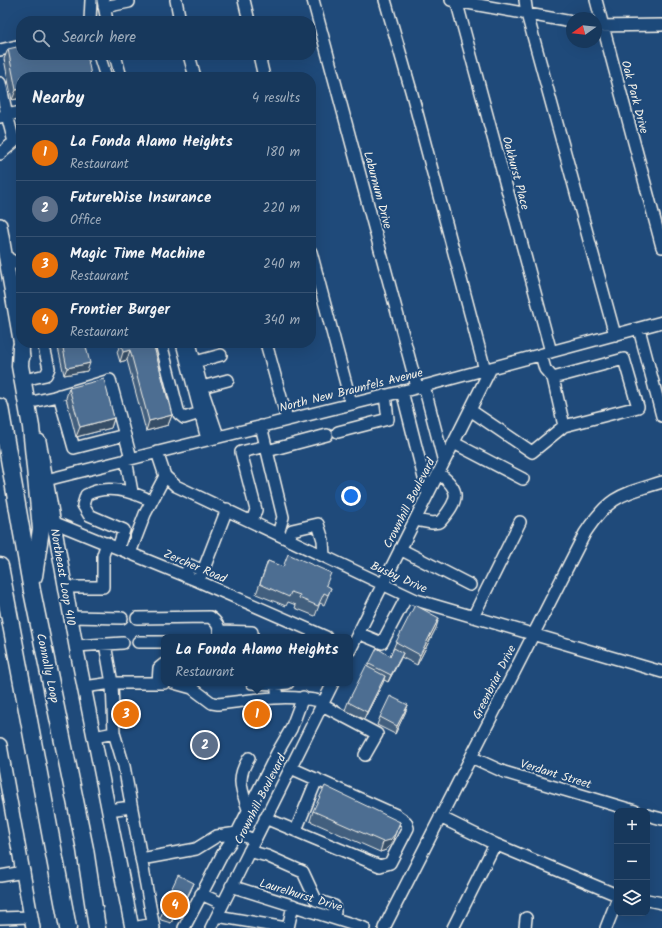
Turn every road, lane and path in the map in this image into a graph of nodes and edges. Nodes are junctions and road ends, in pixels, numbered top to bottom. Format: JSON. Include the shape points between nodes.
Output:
{"nodes":[{"id":1,"x":91,"y":0,"type":"edge"},
{"id":2,"x":176,"y":0,"type":"edge"},
{"id":3,"x":244,"y":0,"type":"edge"},
{"id":4,"x":313,"y":0,"type":"edge"},
{"id":5,"x":385,"y":0,"type":"edge"},
{"id":6,"x":454,"y":0,"type":"edge"},
{"id":7,"x":525,"y":0,"type":"edge"},
{"id":8,"x":596,"y":0,"type":"edge"},
{"id":9,"x":129,"y":2,"type":"dead end"},
{"id":10,"x":104,"y":3,"type":"edge"},
{"id":11,"x":597,"y":12,"type":"edge"},
{"id":12,"x":527,"y":14,"type":"junction"},
{"id":13,"x":90,"y":16,"type":"edge"},
{"id":14,"x":106,"y":16,"type":"edge"},
{"id":15,"x":179,"y":16,"type":"edge"},
{"id":16,"x":249,"y":16,"type":"edge"},
{"id":17,"x":566,"y":21,"type":"edge"},
{"id":18,"x":662,"y":25,"type":"edge"},
{"id":19,"x":602,"y":26,"type":"edge"},
{"id":20,"x":602,"y":37,"type":"edge"},
{"id":21,"x":16,"y":46,"type":"edge"},
{"id":22,"x":0,"y":50,"type":"edge"},
{"id":23,"x":101,"y":60,"type":"edge"},
{"id":24,"x":116,"y":60,"type":"edge"},
{"id":25,"x":190,"y":60,"type":"edge"},
{"id":26,"x":259,"y":60,"type":"edge"},
{"id":27,"x":104,"y":72,"type":"edge"},
{"id":28,"x":120,"y":72,"type":"edge"},
{"id":29,"x":194,"y":72,"type":"edge"},
{"id":30,"x":263,"y":72,"type":"edge"},
{"id":31,"x":0,"y":83,"type":"edge"},
{"id":32,"x":16,"y":113,"type":"edge"},
{"id":33,"x":4,"y":116,"type":"edge"},
{"id":34,"x":0,"y":154,"type":"edge"},
{"id":35,"x":0,"y":225,"type":"edge"},
{"id":36,"x":662,"y":247,"type":"edge"},
{"id":37,"x":6,"y":257,"type":"junction"},
{"id":38,"x":16,"y":263,"type":"edge"},
{"id":39,"x":316,"y":271,"type":"edge"},
{"id":40,"x":16,"y":290,"type":"edge"},
{"id":41,"x":662,"y":322,"type":"edge"},
{"id":42,"x":639,"y":329,"type":"junction"},
{"id":43,"x":615,"y":336,"type":"junction"},
{"id":44,"x":21,"y":348,"type":"edge"},
{"id":45,"x":21,"y":348,"type":"edge"},
{"id":46,"x":44,"y":348,"type":"edge"},
{"id":47,"x":162,"y":348,"type":"edge"},
{"id":48,"x":183,"y":348,"type":"edge"},
{"id":49,"x":191,"y":348,"type":"edge"},
{"id":50,"x":267,"y":348,"type":"edge"},
{"id":51,"x":221,"y":354,"type":"dead end"},
{"id":52,"x":546,"y":354,"type":"junction"},
{"id":53,"x":195,"y":362,"type":"junction"},
{"id":54,"x":488,"y":369,"type":"junction"},
{"id":55,"x":553,"y":378,"type":"junction"},
{"id":56,"x":28,"y":379,"type":"junction"},
{"id":57,"x":228,"y":380,"type":"dead end"},
{"id":58,"x":420,"y":386,"type":"junction"},
{"id":59,"x":202,"y":387,"type":"junction"},
{"id":60,"x":402,"y":391,"type":"junction"},
{"id":61,"x":385,"y":395,"type":"junction"},
{"id":62,"x":59,"y":396,"type":"junction"},
{"id":63,"x":32,"y":402,"type":"junction"},
{"id":64,"x":351,"y":403,"type":"junction"},
{"id":65,"x":0,"y":407,"type":"edge"},
{"id":66,"x":470,"y":410,"type":"junction"},
{"id":67,"x":200,"y":413,"type":"junction"},
{"id":68,"x":662,"y":416,"type":"edge"},
{"id":69,"x":287,"y":419,"type":"junction"},
{"id":70,"x":261,"y":426,"type":"junction"},
{"id":71,"x":564,"y":426,"type":"junction"},
{"id":72,"x":125,"y":435,"type":"junction"},
{"id":73,"x":212,"y":438,"type":"junction"},
{"id":74,"x":454,"y":443,"type":"junction"},
{"id":75,"x":267,"y":448,"type":"junction"},
{"id":76,"x":157,"y":452,"type":"junction"},
{"id":77,"x":128,"y":458,"type":"junction"},
{"id":78,"x":444,"y":462,"type":"junction"},
{"id":79,"x":438,"y":473,"type":"junction"},
{"id":80,"x":165,"y":476,"type":"junction"},
{"id":81,"x":524,"y":479,"type":"dead end"},
{"id":82,"x":46,"y":480,"type":"junction"},
{"id":83,"x":662,"y":482,"type":"edge"},
{"id":84,"x":132,"y":492,"type":"junction"},
{"id":85,"x":428,"y":494,"type":"junction"},
{"id":86,"x":145,"y":498,"type":"dead end"},
{"id":87,"x":227,"y":509,"type":"junction"},
{"id":88,"x":415,"y":520,"type":"junction"},
{"id":89,"x":252,"y":521,"type":"junction"},
{"id":90,"x":53,"y":522,"type":"junction"},
{"id":91,"x":520,"y":522,"type":"dead end"},
{"id":92,"x":278,"y":534,"type":"junction"},
{"id":93,"x":290,"y":540,"type":"junction"},
{"id":94,"x":107,"y":543,"type":"junction"},
{"id":95,"x":118,"y":548,"type":"junction"},
{"id":96,"x":400,"y":549,"type":"junction"},
{"id":97,"x":130,"y":553,"type":"junction"},
{"id":98,"x":324,"y":556,"type":"junction"},
{"id":99,"x":0,"y":566,"type":"edge"},
{"id":100,"x":203,"y":571,"type":"junction"},
{"id":101,"x":185,"y":576,"type":"junction"},
{"id":102,"x":198,"y":581,"type":"junction"},
{"id":103,"x":382,"y":585,"type":"junction"},
{"id":104,"x":470,"y":585,"type":"dead end"},
{"id":105,"x":65,"y":587,"type":"junction"},
{"id":106,"x":32,"y":591,"type":"junction"},
{"id":107,"x":0,"y":593,"type":"edge"},
{"id":108,"x":407,"y":596,"type":"junction"},
{"id":109,"x":71,"y":617,"type":"junction"},
{"id":110,"x":473,"y":617,"type":"junction"},
{"id":111,"x":122,"y":618,"type":"dead end"},
{"id":112,"x":137,"y":618,"type":"dead end"},
{"id":113,"x":252,"y":632,"type":"dead end"},
{"id":114,"x":219,"y":634,"type":"edge"},
{"id":115,"x":319,"y":634,"type":"edge"},
{"id":116,"x":358,"y":634,"type":"junction"},
{"id":117,"x":533,"y":635,"type":"junction"},
{"id":118,"x":138,"y":642,"type":"dead end"},
{"id":119,"x":161,"y":642,"type":"edge"},
{"id":120,"x":123,"y":643,"type":"dead end"},
{"id":121,"x":353,"y":643,"type":"edge"},
{"id":122,"x":105,"y":644,"type":"junction"},
{"id":123,"x":76,"y":646,"type":"junction"},
{"id":124,"x":16,"y":651,"type":"junction"},
{"id":125,"x":161,"y":666,"type":"edge"},
{"id":126,"x":662,"y":672,"type":"edge"},
{"id":127,"x":112,"y":683,"type":"junction"},
{"id":128,"x":161,"y":683,"type":"edge"},
{"id":129,"x":185,"y":686,"type":"edge"},
{"id":130,"x":276,"y":686,"type":"edge"},
{"id":131,"x":332,"y":686,"type":"edge"},
{"id":132,"x":84,"y":687,"type":"junction"},
{"id":133,"x":278,"y":697,"type":"junction"},
{"id":134,"x":303,"y":697,"type":"junction"},
{"id":135,"x":323,"y":703,"type":"junction"},
{"id":136,"x":114,"y":733,"type":"junction"},
{"id":137,"x":94,"y":737,"type":"junction"},
{"id":138,"x":0,"y":745,"type":"edge"},
{"id":139,"x":365,"y":756,"type":"dead end"},
{"id":140,"x":471,"y":756,"type":"junction"},
{"id":141,"x":248,"y":758,"type":"dead end"},
{"id":142,"x":2,"y":768,"type":"edge"},
{"id":143,"x":291,"y":768,"type":"junction"},
{"id":144,"x":317,"y":779,"type":"junction"},
{"id":145,"x":131,"y":807,"type":"junction"},
{"id":146,"x":625,"y":808,"type":"edge"},
{"id":147,"x":248,"y":809,"type":"junction"},
{"id":148,"x":109,"y":810,"type":"junction"},
{"id":149,"x":650,"y":816,"type":"edge"},
{"id":150,"x":440,"y":817,"type":"junction"},
{"id":151,"x":265,"y":818,"type":"junction"},
{"id":152,"x":662,"y":819,"type":"edge"},
{"id":153,"x":296,"y":830,"type":"junction"},
{"id":154,"x":237,"y":833,"type":"junction"},
{"id":155,"x":254,"y":840,"type":"junction"},
{"id":156,"x":495,"y":844,"type":"junction"},
{"id":157,"x":249,"y":851,"type":"junction"},
{"id":158,"x":141,"y":859,"type":"junction"},
{"id":159,"x":24,"y":872,"type":"junction"},
{"id":160,"x":0,"y":876,"type":"edge"},
{"id":161,"x":231,"y":886,"type":"junction"},
{"id":162,"x":201,"y":894,"type":"junction"},
{"id":163,"x":614,"y":894,"type":"edge"},
{"id":164,"x":650,"y":901,"type":"edge"},
{"id":165,"x":662,"y":903,"type":"edge"},
{"id":166,"x":223,"y":904,"type":"junction"},
{"id":167,"x":293,"y":905,"type":"junction"},
{"id":168,"x":614,"y":908,"type":"edge"},
{"id":169,"x":217,"y":916,"type":"junction"},
{"id":170,"x":0,"y":918,"type":"edge"},
{"id":171,"x":333,"y":918,"type":"junction"},
{"id":172,"x":32,"y":922,"type":"edge"},
{"id":173,"x":153,"y":926,"type":"edge"},
{"id":174,"x":68,"y":928,"type":"edge"},
{"id":175,"x":97,"y":928,"type":"edge"},
{"id":176,"x":132,"y":928,"type":"edge"},
{"id":177,"x":184,"y":928,"type":"edge"},
{"id":178,"x":211,"y":928,"type":"edge"},
{"id":179,"x":287,"y":928,"type":"edge"},
{"id":180,"x":364,"y":928,"type":"edge"},
{"id":181,"x":384,"y":928,"type":"edge"},
{"id":182,"x":453,"y":928,"type":"edge"},
{"id":183,"x":606,"y":928,"type":"edge"}],
"edges":[{"from":1,"to":13,"type":"street"},
{"from":2,"to":15,"type":"street"},
{"from":3,"to":16,"type":"street"},
{"from":4,"to":58,"type":"street","name":"Laburnum Drive"},
{"from":5,"to":54,"type":"street"},
{"from":6,"to":12,"type":"street"},
{"from":6,"to":52,"type":"street","name":"Oakhurst Place"},
{"from":7,"to":12,"type":"street"},
{"from":8,"to":11,"type":"street","name":"Oak Park Drive"},
{"from":9,"to":10,"type":"street"},
{"from":10,"to":14,"type":"street"},
{"from":12,"to":17,"type":"street"},
{"from":12,"to":43,"type":"street"},
{"from":18,"to":19,"type":"street"},
{"from":20,"to":36,"type":"street","name":"Oak Park Drive"},
{"from":21,"to":22,"type":"street"},
{"from":23,"to":27,"type":"street"},
{"from":24,"to":28,"type":"street"},
{"from":25,"to":29,"type":"street"},
{"from":26,"to":30,"type":"street"},
{"from":31,"to":33,"type":"street"},
{"from":32,"to":33,"type":"street"},
{"from":33,"to":34,"type":"street","via":[[14,142]]},
{"from":35,"to":37,"type":"main road","name":"Northeast Loop 410"},
{"from":37,"to":38,"type":"street"},
{"from":37,"to":40,"type":"main road","name":"Northeast Loop 410"},
{"from":39,"to":64,"type":"street"},
{"from":41,"to":42,"type":"street","name":"North New Braunfels Avenue"},
{"from":42,"to":43,"type":"street","name":"North New Braunfels Avenue"},
{"from":42,"to":68,"type":"street"},
{"from":43,"to":52,"type":"street","name":"North New Braunfels Avenue"},
{"from":44,"to":56,"type":"main road","name":"Northeast Loop 410"},
{"from":45,"to":106,"type":"highway","via":[[20,366],[31,427],[41,529]]},
{"from":46,"to":56,"type":"street","via":[[49,368],[46,375]]},
{"from":47,"to":67,"type":"street","via":[[179,414],[184,418]]},
{"from":48,"to":67,"type":"street"},
{"from":49,"to":53,"type":"street"},
{"from":50,"to":69,"type":"street"},
{"from":51,"to":53,"type":"street"},
{"from":52,"to":54,"type":"street","name":"North New Braunfels Avenue"},
{"from":52,"to":55,"type":"street","name":"Oakhurst Place","via":[[545,369]]},
{"from":53,"to":59,"type":"street"},
{"from":54,"to":58,"type":"street","name":"North New Braunfels Avenue"},
{"from":54,"to":66,"type":"street","name":"Crownhill Boulevard"},
{"from":55,"to":71,"type":"street"},
{"from":55,"to":71,"type":"street","via":[[624,360],[638,407]]},
{"from":56,"to":63,"type":"main road","name":"Northeast Loop 410"},
{"from":57,"to":59,"type":"street"},
{"from":58,"to":60,"type":"street","name":"North New Braunfels Avenue"},
{"from":58,"to":78,"type":"street","name":"Laburnum Drive"},
{"from":59,"to":73,"type":"street"},
{"from":60,"to":61,"type":"street","name":"North New Braunfels Avenue"},
{"from":60,"to":85,"type":"street"},
{"from":61,"to":64,"type":"street","name":"North New Braunfels Avenue"},
{"from":61,"to":75,"type":"street","via":[[388,419]]},
{"from":62,"to":63,"type":"street"},
{"from":62,"to":72,"type":"street","via":[[74,448]]},
{"from":62,"to":72,"type":"street","via":[[110,380]]},
{"from":63,"to":82,"type":"main road","name":"Northeast Loop 410"},
{"from":64,"to":69,"type":"street","name":"North New Braunfels Avenue"},
{"from":65,"to":106,"type":"highway","name":"Connally Loop"},
{"from":66,"to":71,"type":"street","via":[[532,452]]},
{"from":66,"to":74,"type":"street","name":"Crownhill Boulevard"},
{"from":67,"to":73,"type":"street"},
{"from":69,"to":70,"type":"street","name":"North New Braunfels Avenue"},
{"from":70,"to":73,"type":"street","name":"North New Braunfels Avenue"},
{"from":70,"to":75,"type":"street"},
{"from":72,"to":77,"type":"street"},
{"from":73,"to":76,"type":"street","name":"North New Braunfels Avenue"},
{"from":74,"to":78,"type":"street","name":"Crownhill Boulevard"},
{"from":74,"to":81,"type":"street"},
{"from":75,"to":89,"type":"street","via":[[241,452],[256,510]]},
{"from":75,"to":92,"type":"street","via":[[283,517]]},
{"from":76,"to":77,"type":"street","name":"North New Braunfels Avenue"},
{"from":76,"to":80,"type":"street"},
{"from":77,"to":82,"type":"street","name":"North New Braunfels Avenue"},
{"from":77,"to":84,"type":"street"},
{"from":78,"to":79,"type":"street","name":"Crownhill Boulevard"},
{"from":79,"to":85,"type":"street","name":"Crownhill Boulevard"},
{"from":79,"to":88,"type":"street","via":[[456,489],[454,501],[440,522]]},
{"from":80,"to":87,"type":"street","name":"Busby Drive","via":[[176,486]]},
{"from":80,"to":97,"type":"street","via":[[145,514]]},
{"from":82,"to":90,"type":"main road","name":"Northeast Loop 410"},
{"from":83,"to":117,"type":"street","name":"Greenbriar Drive","via":[[622,495],[603,508],[585,533]]},
{"from":84,"to":86,"type":"street"},
{"from":84,"to":95,"type":"street","via":[[116,489],[91,492],[86,495],[83,505],[90,516],[124,530]]},
{"from":85,"to":88,"type":"street","name":"Crownhill Boulevard"},
{"from":87,"to":89,"type":"street","name":"Busby Drive"},
{"from":87,"to":100,"type":"street"},
{"from":88,"to":96,"type":"street","name":"Crownhill Boulevard"},
{"from":89,"to":92,"type":"street","name":"Busby Drive"},
{"from":90,"to":94,"type":"street","name":"Zercher Road"},
{"from":90,"to":105,"type":"main road","name":"Northeast Loop 410"},
{"from":91,"to":110,"type":"street"},
{"from":92,"to":93,"type":"street","name":"Busby Drive"},
{"from":93,"to":98,"type":"street","name":"Busby Drive"},
{"from":93,"to":98,"type":"street","via":[[292,530],[318,524]]},
{"from":94,"to":95,"type":"street","name":"Zercher Road"},
{"from":94,"to":105,"type":"street","via":[[103,555],[103,587]]},
{"from":95,"to":97,"type":"street","name":"Zercher Road"},
{"from":96,"to":103,"type":"street","name":"Crownhill Boulevard"},
{"from":96,"to":104,"type":"street"},
{"from":97,"to":101,"type":"street","name":"Zercher Road"},
{"from":98,"to":103,"type":"street","name":"Busby Drive"},
{"from":99,"to":124,"type":"highway"},
{"from":100,"to":101,"type":"street","via":[[190,565]]},
{"from":100,"to":102,"type":"street"},
{"from":101,"to":102,"type":"street","name":"Zercher Road"},
{"from":102,"to":115,"type":"street","name":"Zercher Road"},
{"from":103,"to":108,"type":"street","name":"Busby Drive"},
{"from":103,"to":116,"type":"street","name":"Crownhill Boulevard"},
{"from":105,"to":109,"type":"main road","name":"Northeast Loop 410"},
{"from":106,"to":175,"type":"highway","name":"Connally Loop","via":[[85,849]]},
{"from":107,"to":124,"type":"highway"},
{"from":108,"to":110,"type":"street","name":"Busby Drive"},
{"from":108,"to":116,"type":"street","via":[[382,643]]},
{"from":109,"to":111,"type":"street"},
{"from":109,"to":123,"type":"main road","name":"Northeast Loop 410"},
{"from":110,"to":117,"type":"street","name":"Busby Drive"},
{"from":112,"to":114,"type":"street","via":[[210,617],[216,621]]},
{"from":113,"to":114,"type":"street"},
{"from":116,"to":121,"type":"street","name":"Crownhill Boulevard"},
{"from":117,"to":126,"type":"street","name":"Busby Drive"},
{"from":117,"to":140,"type":"street","name":"Greenbriar Drive"},
{"from":118,"to":119,"type":"street"},
{"from":120,"to":122,"type":"street"},
{"from":122,"to":123,"type":"street"},
{"from":122,"to":127,"type":"street"},
{"from":123,"to":132,"type":"main road","name":"Northeast Loop 410"},
{"from":124,"to":174,"type":"highway"},
{"from":125,"to":128,"type":"street"},
{"from":127,"to":128,"type":"street"},
{"from":127,"to":132,"type":"street"},
{"from":127,"to":136,"type":"street"},
{"from":129,"to":133,"type":"street","via":[[192,688],[212,703]]},
{"from":130,"to":133,"type":"street"},
{"from":131,"to":135,"type":"street","name":"Crownhill Boulevard"},
{"from":132,"to":137,"type":"main road","name":"Northeast Loop 410"},
{"from":133,"to":134,"type":"street"},
{"from":134,"to":135,"type":"street"},
{"from":134,"to":147,"type":"street","via":[[292,729]]},
{"from":135,"to":139,"type":"street","via":[[377,734]]},
{"from":135,"to":143,"type":"street","name":"Crownhill Boulevard"},
{"from":136,"to":137,"type":"street"},
{"from":136,"to":145,"type":"street","via":[[124,766]]},
{"from":137,"to":148,"type":"main road","name":"Northeast Loop 410"},
{"from":138,"to":142,"type":"main road"},
{"from":140,"to":146,"type":"street","name":"Verdant Street","via":[[510,774]]},
{"from":140,"to":150,"type":"street","name":"Greenbriar Drive"},
{"from":141,"to":147,"type":"street","via":[[241,769],[240,787]]},
{"from":142,"to":159,"type":"main road"},
{"from":143,"to":144,"type":"street"},
{"from":143,"to":151,"type":"street","name":"Crownhill Boulevard"},
{"from":144,"to":153,"type":"street"},
{"from":144,"to":153,"type":"street","via":[[403,818],[408,828],[390,863],[380,866]]},
{"from":145,"to":148,"type":"street"},
{"from":145,"to":158,"type":"street"},
{"from":147,"to":154,"type":"street"},
{"from":148,"to":176,"type":"main road","name":"Northeast Loop 410"},
{"from":149,"to":152,"type":"street"},
{"from":150,"to":156,"type":"street"},
{"from":150,"to":181,"type":"street","name":"Greenbriar Drive"},
{"from":151,"to":153,"type":"street"},
{"from":151,"to":155,"type":"street","name":"Crownhill Boulevard"},
{"from":154,"to":155,"type":"street"},
{"from":154,"to":158,"type":"street","via":[[217,836],[196,849]]},
{"from":154,"to":162,"type":"street"},
{"from":155,"to":157,"type":"street","name":"Crownhill Boulevard"},
{"from":156,"to":163,"type":"street"},
{"from":156,"to":182,"type":"street"},
{"from":157,"to":161,"type":"street","name":"Crownhill Boulevard"},
{"from":157,"to":171,"type":"street","via":[[303,872],[316,900],[334,906]]},
{"from":158,"to":173,"type":"street"},
{"from":159,"to":160,"type":"street"},
{"from":159,"to":172,"type":"main road"},
{"from":161,"to":166,"type":"street","name":"Crownhill Boulevard"},
{"from":161,"to":167,"type":"street","name":"Laurelhurst Drive"},
{"from":162,"to":166,"type":"street"},
{"from":162,"to":177,"type":"street"},
{"from":164,"to":165,"type":"street"},
{"from":166,"to":169,"type":"street","name":"Crownhill Boulevard"},
{"from":167,"to":171,"type":"street","name":"Laurelhurst Drive"},
{"from":167,"to":179,"type":"street"},
{"from":168,"to":183,"type":"street"},
{"from":169,"to":178,"type":"street","name":"Crownhill Boulevard"},
{"from":169,"to":179,"type":"street"},
{"from":170,"to":172,"type":"street"},
{"from":171,"to":180,"type":"street","name":"Laurelhurst Drive"},
{"from":173,"to":176,"type":"street"}]}
